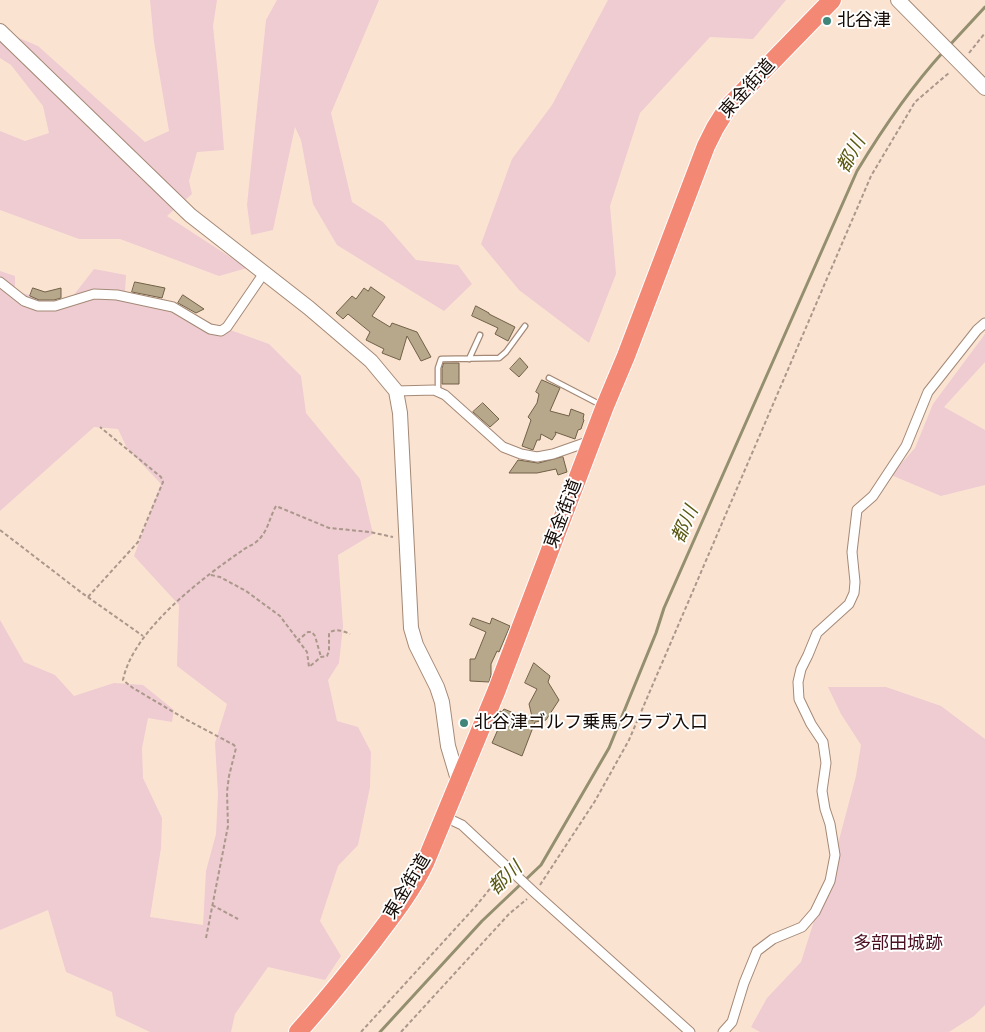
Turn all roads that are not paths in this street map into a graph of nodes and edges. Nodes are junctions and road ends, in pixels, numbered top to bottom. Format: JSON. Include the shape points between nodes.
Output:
{"nodes":[{"id":1,"x":832,"y":0,"type":"edge"},
{"id":2,"x":898,"y":0,"type":"edge"},
{"id":3,"x":0,"y":31,"type":"edge"},
{"id":4,"x":985,"y":88,"type":"edge"},
{"id":5,"x":264,"y":273,"type":"junction"},
{"id":6,"x":0,"y":282,"type":"edge"},
{"id":7,"x":985,"y":323,"type":"edge"},
{"id":8,"x":525,"y":326,"type":"dead end"},
{"id":9,"x":480,"y":335,"type":"dead end"},
{"id":10,"x":469,"y":359,"type":"junction"},
{"id":11,"x":550,"y":378,"type":"dead end"},
{"id":12,"x":396,"y":390,"type":"junction"},
{"id":13,"x":438,"y":392,"type":"junction"},
{"id":14,"x":605,"y":406,"type":"junction"},
{"id":15,"x":593,"y":440,"type":"junction"},
{"id":16,"x":459,"y":783,"type":"junction"},
{"id":17,"x":445,"y":817,"type":"junction"},
{"id":18,"x":298,"y":1032,"type":"edge"},
{"id":19,"x":690,"y":1032,"type":"edge"},
{"id":20,"x":723,"y":1032,"type":"edge"}],
"edges":[{"from":1,"to":14,"type":"highway","name":"東金街道","via":[[728,107],[715,128]]},
{"from":2,"to":4,"type":"street"},
{"from":3,"to":5,"type":"street","via":[[178,204]]},
{"from":5,"to":6,"type":"street","via":[[221,331],[210,330],[173,307],[117,295],[94,294],[55,306],[38,306],[24,301]]},
{"from":5,"to":12,"type":"street","via":[[371,361]]},
{"from":7,"to":20,"type":"street","via":[[928,392],[906,446],[872,496],[857,510],[852,552],[854,593],[849,604],[817,633],[798,682],[799,699],[823,742],[826,763],[822,791],[835,855],[830,881],[815,912],[802,927],[773,939],[757,951],[732,1022]]},
{"from":8,"to":10,"type":"lane","via":[[499,358]]},
{"from":9,"to":10,"type":"lane"},
{"from":10,"to":13,"type":"lane","via":[[441,359]]},
{"from":11,"to":14,"type":"lane"},
{"from":12,"to":13,"type":"street"},
{"from":12,"to":16,"type":"street","via":[[400,412],[411,628],[442,702],[448,746]]},
{"from":13,"to":15,"type":"street","via":[[503,447],[521,454],[537,457],[553,454]]},
{"from":14,"to":15,"type":"highway","name":"東金街道"},
{"from":15,"to":16,"type":"highway","name":"東金街道"},
{"from":16,"to":17,"type":"highway","name":"東金街道"},
{"from":17,"to":18,"type":"highway","name":"東金街道","via":[[420,873],[403,899],[336,990]]},
{"from":17,"to":19,"type":"street","via":[[462,825]]}]}
